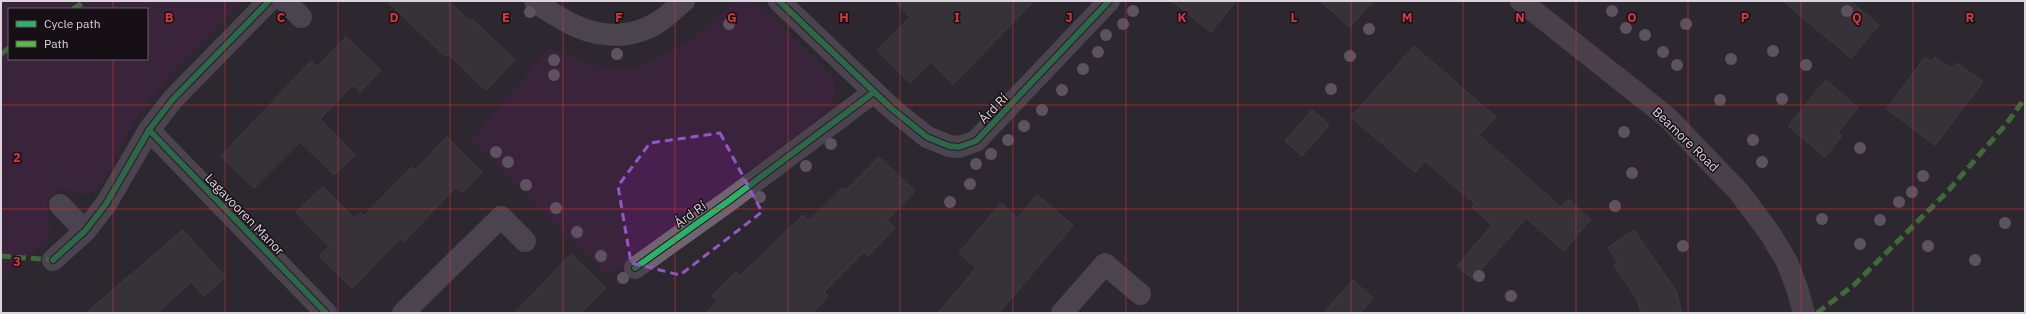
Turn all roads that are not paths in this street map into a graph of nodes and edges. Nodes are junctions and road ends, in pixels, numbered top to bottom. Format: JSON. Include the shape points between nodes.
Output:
{"nodes":[{"id":1,"x":269,"y":1,"type":"edge"},
{"id":2,"x":285,"y":1,"type":"edge"},
{"id":3,"x":535,"y":1,"type":"edge"},
{"id":4,"x":684,"y":1,"type":"edge"},
{"id":5,"x":779,"y":1,"type":"edge"},
{"id":6,"x":1109,"y":1,"type":"edge"},
{"id":7,"x":1521,"y":1,"type":"edge"},
{"id":8,"x":302,"y":17,"type":"dead end"},
{"id":9,"x":874,"y":92,"type":"junction"},
{"id":10,"x":148,"y":130,"type":"junction"},
{"id":11,"x":60,"y":204,"type":"dead end"},
{"id":12,"x":85,"y":231,"type":"junction"},
{"id":13,"x":525,"y":241,"type":"dead end"},
{"id":14,"x":53,"y":260,"type":"dead end"},
{"id":15,"x":635,"y":268,"type":"dead end"},
{"id":16,"x":1140,"y":294,"type":"dead end"},
{"id":17,"x":326,"y":313,"type":"edge"},
{"id":18,"x":403,"y":313,"type":"edge"},
{"id":19,"x":1062,"y":313,"type":"edge"},
{"id":20,"x":1804,"y":313,"type":"edge"}],
"edges":[{"from":1,"to":10,"type":"street","via":[[173,99]]},
{"from":2,"to":8,"type":"street"},
{"from":3,"to":4,"type":"street","via":[[572,25],[590,33],[611,36],[635,32],[660,21]]},
{"from":5,"to":9,"type":"street","name":"Árd Rí"},
{"from":6,"to":9,"type":"street","name":"Árd Rí","via":[[976,141],[959,147],[949,146],[927,137]]},
{"from":7,"to":20,"type":"main road","name":"Beamore Road","via":[[1667,117],[1740,193],[1787,262]]},
{"from":9,"to":15,"type":"street","name":"Árd Rí"},
{"from":10,"to":12,"type":"street","via":[[106,204]]},
{"from":10,"to":17,"type":"street","name":"Lagavooren Manor"},
{"from":11,"to":12,"type":"street"},
{"from":12,"to":14,"type":"street"},
{"from":13,"to":18,"type":"street","via":[[502,217]]},
{"from":16,"to":19,"type":"street","via":[[1106,264]]}]}
